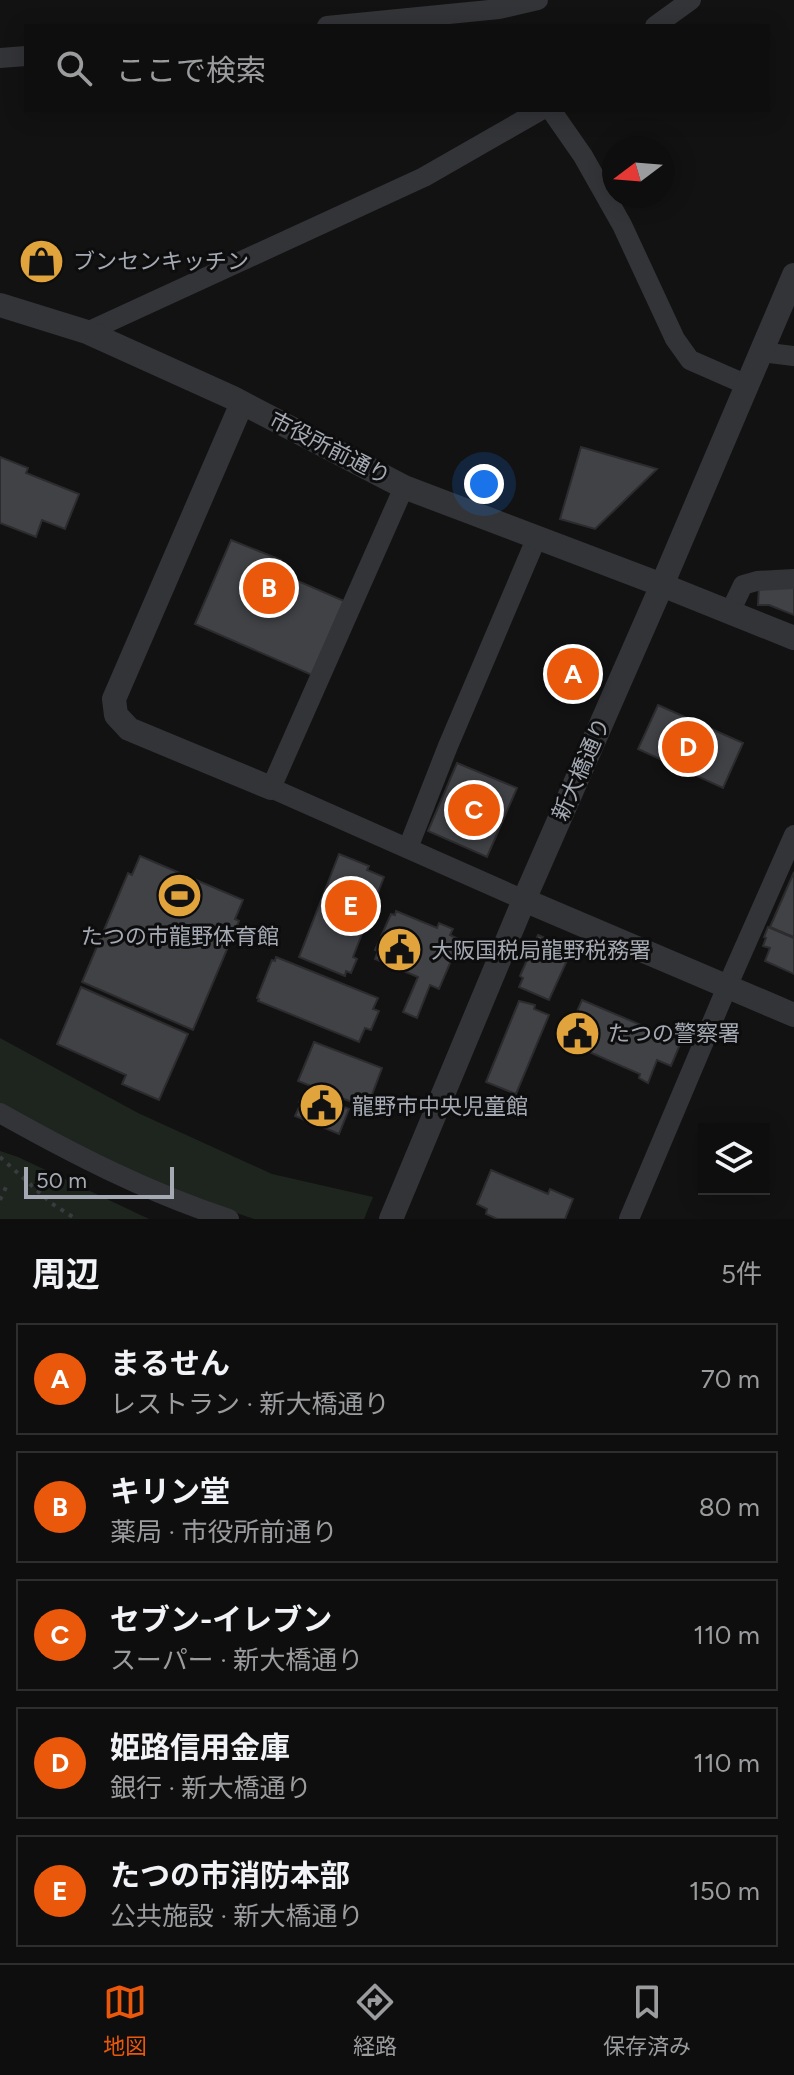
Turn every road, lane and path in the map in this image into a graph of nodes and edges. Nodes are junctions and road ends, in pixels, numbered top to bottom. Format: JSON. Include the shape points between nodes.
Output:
{"nodes":[{"id":1,"x":538,"y":0,"type":"edge"},
{"id":2,"x":691,"y":0,"type":"edge"},
{"id":3,"x":500,"y":12,"type":"edge"},
{"id":4,"x":352,"y":24,"type":"edge"},
{"id":5,"x":658,"y":24,"type":"edge"},
{"id":6,"x":24,"y":56,"type":"edge"},
{"id":7,"x":0,"y":58,"type":"edge"},
{"id":8,"x":539,"y":112,"type":"edge"},
{"id":9,"x":545,"y":112,"type":"edge"},
{"id":10,"x":794,"y":275,"type":"edge"},
{"id":11,"x":0,"y":305,"type":"edge"},
{"id":12,"x":87,"y":332,"type":"junction"},
{"id":13,"x":761,"y":352,"type":"junction"},
{"id":14,"x":794,"y":356,"type":"edge"},
{"id":15,"x":747,"y":385,"type":"junction"},
{"id":16,"x":242,"y":403,"type":"junction"},
{"id":17,"x":404,"y":487,"type":"junction"},
{"id":18,"x":537,"y":537,"type":"junction"},
{"id":19,"x":794,"y":579,"type":"edge"},
{"id":20,"x":662,"y":585,"type":"junction"},
{"id":21,"x":730,"y":612,"type":"junction"},
{"id":22,"x":794,"y":638,"type":"edge"},
{"id":23,"x":271,"y":788,"type":"junction"},
{"id":24,"x":794,"y":835,"type":"edge"},
{"id":25,"x":408,"y":848,"type":"junction"},
{"id":26,"x":524,"y":900,"type":"junction"},
{"id":27,"x":727,"y":987,"type":"junction"},
{"id":28,"x":794,"y":1015,"type":"edge"},
{"id":29,"x":0,"y":1113,"type":"edge"},
{"id":30,"x":0,"y":1157,"type":"edge"},
{"id":31,"x":7,"y":1185,"type":"dead end"},
{"id":32,"x":0,"y":1200,"type":"edge"},
{"id":33,"x":76,"y":1219,"type":"edge"},
{"id":34,"x":229,"y":1219,"type":"edge"},
{"id":35,"x":391,"y":1219,"type":"edge"},
{"id":36,"x":629,"y":1219,"type":"edge"}],
"edges":[{"from":1,"to":3,"type":"street"},
{"from":2,"to":5,"type":"street"},
{"from":3,"to":4,"type":"street"},
{"from":6,"to":7,"type":"street"},
{"from":8,"to":12,"type":"street","via":[[424,177]]},
{"from":9,"to":15,"type":"street","via":[[583,156],[690,360]]},
{"from":10,"to":13,"type":"street","name":"新大橋通り"},
{"from":11,"to":12,"type":"street","name":"市役所前通り"},
{"from":12,"to":16,"type":"street","name":"市役所前通り"},
{"from":13,"to":14,"type":"street"},
{"from":13,"to":15,"type":"street","name":"新大橋通り"},
{"from":15,"to":20,"type":"street","name":"新大橋通り"},
{"from":16,"to":17,"type":"street","name":"市役所前通り"},
{"from":16,"to":23,"type":"street","via":[[114,699],[116,715],[129,729]]},
{"from":17,"to":18,"type":"street","name":"市役所前通り"},
{"from":17,"to":23,"type":"street"},
{"from":18,"to":20,"type":"street","name":"市役所前通り"},
{"from":18,"to":25,"type":"street"},
{"from":19,"to":21,"type":"street","via":[[743,585]]},
{"from":20,"to":21,"type":"street","name":"市役所前通り"},
{"from":20,"to":26,"type":"street","name":"新大橋通り"},
{"from":21,"to":22,"type":"street","name":"市役所前通り"},
{"from":23,"to":25,"type":"street"},
{"from":24,"to":27,"type":"street"},
{"from":25,"to":26,"type":"street"},
{"from":26,"to":27,"type":"street"},
{"from":26,"to":35,"type":"street","name":"新大橋通り"},
{"from":27,"to":28,"type":"street"},
{"from":27,"to":36,"type":"street"},
{"from":29,"to":34,"type":"street","via":[[129,1180]]},
{"from":30,"to":33,"type":"path"},
{"from":31,"to":32,"type":"path"}]}
